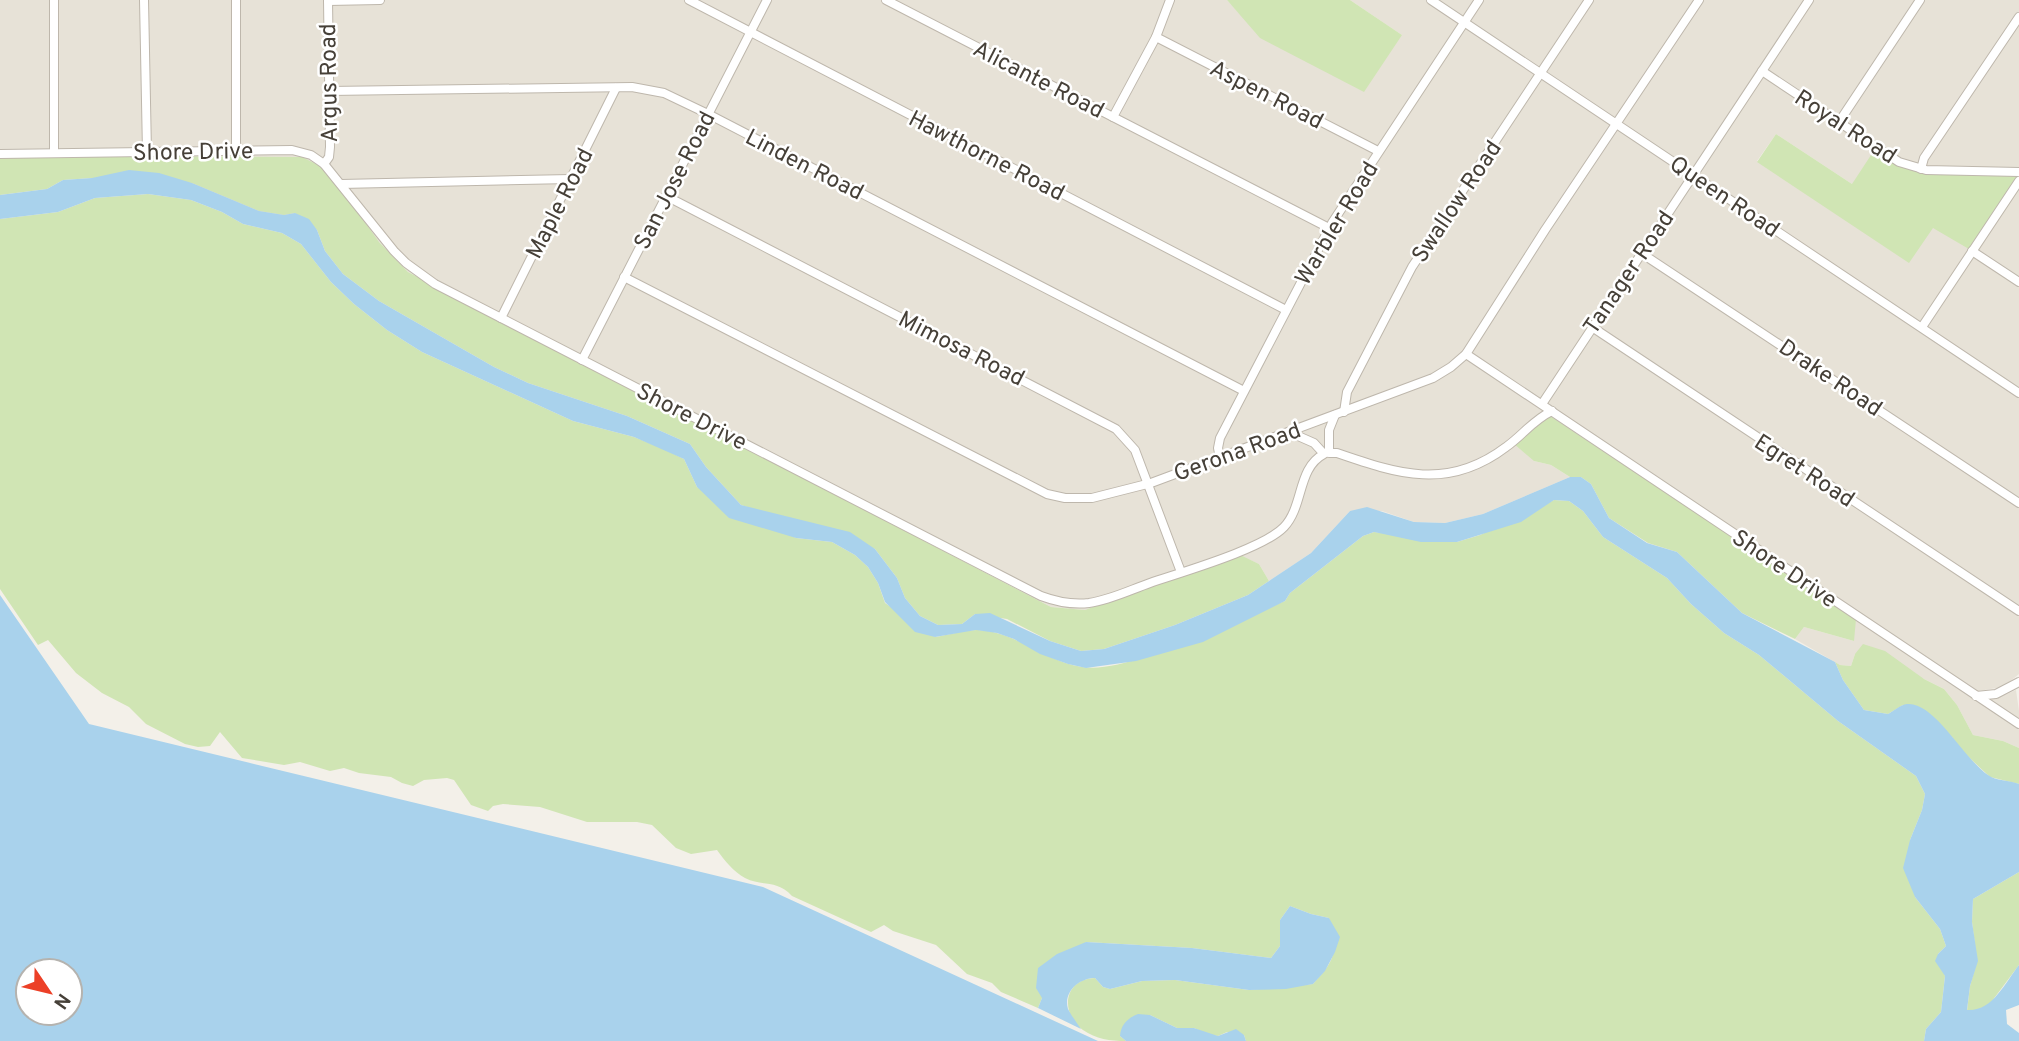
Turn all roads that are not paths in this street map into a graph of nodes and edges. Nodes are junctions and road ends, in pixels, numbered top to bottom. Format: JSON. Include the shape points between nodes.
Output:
{"nodes":[{"id":1,"x":54,"y":0,"type":"edge"},
{"id":2,"x":144,"y":0,"type":"edge"},
{"id":3,"x":236,"y":0,"type":"edge"},
{"id":4,"x":380,"y":0,"type":"edge"},
{"id":5,"x":689,"y":0,"type":"edge"},
{"id":6,"x":767,"y":0,"type":"edge"},
{"id":7,"x":886,"y":0,"type":"edge"},
{"id":8,"x":1170,"y":0,"type":"edge"},
{"id":9,"x":1431,"y":0,"type":"edge"},
{"id":10,"x":1479,"y":0,"type":"edge"},
{"id":11,"x":1590,"y":0,"type":"edge"},
{"id":12,"x":1699,"y":0,"type":"edge"},
{"id":13,"x":1809,"y":0,"type":"edge"},
{"id":14,"x":1920,"y":0,"type":"edge"},
{"id":15,"x":328,"y":1,"type":"edge"},
{"id":16,"x":2019,"y":17,"type":"edge"},
{"id":17,"x":1464,"y":22,"type":"junction"},
{"id":18,"x":750,"y":32,"type":"junction"},
{"id":19,"x":1156,"y":37,"type":"junction"},
{"id":20,"x":1762,"y":71,"type":"junction"},
{"id":21,"x":1541,"y":73,"type":"junction"},
{"id":22,"x":617,"y":88,"type":"junction"},
{"id":23,"x":329,"y":91,"type":"junction"},
{"id":24,"x":708,"y":114,"type":"junction"},
{"id":25,"x":1113,"y":117,"type":"junction"},
{"id":26,"x":1839,"y":122,"type":"junction"},
{"id":27,"x":1616,"y":124,"type":"junction"},
{"id":28,"x":236,"y":150,"type":"junction"},
{"id":29,"x":1378,"y":151,"type":"junction"},
{"id":30,"x":146,"y":152,"type":"junction"},
{"id":31,"x":54,"y":153,"type":"junction"},
{"id":32,"x":0,"y":154,"type":"edge"},
{"id":33,"x":324,"y":164,"type":"junction"},
{"id":34,"x":1921,"y":169,"type":"junction"},
{"id":35,"x":2019,"y":172,"type":"edge"},
{"id":36,"x":1693,"y":175,"type":"junction"},
{"id":37,"x":571,"y":179,"type":"junction"},
{"id":38,"x":2019,"y":181,"type":"edge"},
{"id":39,"x":341,"y":184,"type":"junction"},
{"id":40,"x":666,"y":195,"type":"junction"},
{"id":41,"x":1329,"y":228,"type":"junction"},
{"id":42,"x":1972,"y":251,"type":"junction"},
{"id":43,"x":1641,"y":253,"type":"junction"},
{"id":44,"x":624,"y":277,"type":"junction"},
{"id":45,"x":2019,"y":282,"type":"edge"},
{"id":46,"x":1286,"y":310,"type":"junction"},
{"id":47,"x":501,"y":318,"type":"junction"},
{"id":48,"x":1592,"y":327,"type":"junction"},
{"id":49,"x":1922,"y":327,"type":"junction"},
{"id":50,"x":1466,"y":354,"type":"junction"},
{"id":51,"x":582,"y":360,"type":"junction"},
{"id":52,"x":1244,"y":391,"type":"junction"},
{"id":53,"x":2019,"y":393,"type":"edge"},
{"id":54,"x":1542,"y":404,"type":"junction"},
{"id":55,"x":1552,"y":411,"type":"junction"},
{"id":56,"x":1340,"y":414,"type":"junction"},
{"id":57,"x":1289,"y":432,"type":"junction"},
{"id":58,"x":1220,"y":457,"type":"junction"},
{"id":59,"x":1148,"y":483,"type":"junction"},
{"id":60,"x":2019,"y":503,"type":"edge"},
{"id":61,"x":1181,"y":572,"type":"junction"},
{"id":62,"x":2019,"y":611,"type":"edge"},
{"id":63,"x":2019,"y":682,"type":"edge"},
{"id":64,"x":1976,"y":696,"type":"junction"},
{"id":65,"x":2019,"y":724,"type":"edge"}],
"edges":[{"from":1,"to":31,"type":"street"},
{"from":2,"to":30,"type":"street"},
{"from":3,"to":28,"type":"street"},
{"from":4,"to":15,"type":"street"},
{"from":5,"to":18,"type":"street","name":"Hawthorne Road"},
{"from":6,"to":18,"type":"street","name":"San Jose Road"},
{"from":7,"to":25,"type":"street","name":"Alicante Road"},
{"from":8,"to":19,"type":"street","name":"Alicante Road"},
{"from":9,"to":17,"type":"street","name":"Queen Road"},
{"from":10,"to":17,"type":"street","name":"Warbler Road"},
{"from":11,"to":21,"type":"street","name":"Swallow Road"},
{"from":12,"to":27,"type":"street","name":"Gerona Road"},
{"from":13,"to":20,"type":"street","name":"Tanager Road"},
{"from":14,"to":26,"type":"street"},
{"from":15,"to":23,"type":"street","name":"Argus Road"},
{"from":16,"to":34,"type":"street"},
{"from":17,"to":21,"type":"street","name":"Queen Road"},
{"from":17,"to":29,"type":"street","name":"Warbler Road"},
{"from":18,"to":24,"type":"street","name":"San Jose Road"},
{"from":18,"to":46,"type":"street","name":"Hawthorne Road"},
{"from":19,"to":25,"type":"street","name":"Alicante Road"},
{"from":19,"to":29,"type":"street","name":"Aspen Road"},
{"from":20,"to":26,"type":"street","name":"Royal Road"},
{"from":20,"to":36,"type":"street","name":"Tanager Road"},
{"from":21,"to":27,"type":"street","name":"Queen Road"},
{"from":21,"to":56,"type":"street","name":"Swallow Road","via":[[1412,267]]},
{"from":22,"to":23,"type":"street","name":"Linden Road"},
{"from":22,"to":24,"type":"street","name":"Linden Road","via":[[664,93]]},
{"from":22,"to":37,"type":"street","name":"Maple Road"},
{"from":23,"to":33,"type":"street","name":"Argus Road","via":[[330,147]]},
{"from":24,"to":40,"type":"street","name":"San Jose Road"},
{"from":24,"to":52,"type":"street","name":"Linden Road"},
{"from":25,"to":41,"type":"street"},
{"from":26,"to":34,"type":"street","name":"Royal Road","via":[[1899,162]]},
{"from":27,"to":36,"type":"street","name":"Queen Road"},
{"from":27,"to":50,"type":"street","name":"Gerona Road"},
{"from":28,"to":30,"type":"street","name":"Shore Drive"},
{"from":28,"to":33,"type":"street","name":"Shore Drive","via":[[292,150]]},
{"from":29,"to":41,"type":"street","name":"Warbler Road"},
{"from":30,"to":31,"type":"street","name":"Shore Drive"},
{"from":31,"to":32,"type":"street","name":"Shore Drive"},
{"from":33,"to":39,"type":"street","name":"Shore Drive"},
{"from":34,"to":35,"type":"street","name":"Royal Road"},
{"from":36,"to":43,"type":"street","name":"Tanager Road"},
{"from":36,"to":49,"type":"street","name":"Queen Road"},
{"from":37,"to":39,"type":"street"},
{"from":37,"to":47,"type":"street","name":"Maple Road"},
{"from":38,"to":42,"type":"street"},
{"from":39,"to":47,"type":"street","name":"Shore Drive","via":[[406,263],[435,284]]},
{"from":40,"to":44,"type":"street","name":"San Jose Road"},
{"from":40,"to":59,"type":"street","name":"Mimosa Road","via":[[1116,429],[1135,450]]},
{"from":41,"to":46,"type":"street","name":"Warbler Road"},
{"from":42,"to":45,"type":"street"},
{"from":42,"to":49,"type":"street"},
{"from":43,"to":48,"type":"street","name":"Tanager Road"},
{"from":43,"to":60,"type":"street","name":"Drake Road"},
{"from":44,"to":51,"type":"street","name":"San Jose Road"},
{"from":44,"to":59,"type":"street","name":"Gerona Road","via":[[1047,494],[1092,498]]},
{"from":46,"to":52,"type":"street","name":"Warbler Road"},
{"from":47,"to":51,"type":"street","name":"Shore Drive"},
{"from":48,"to":54,"type":"street","name":"Tanager Road"},
{"from":48,"to":62,"type":"street","name":"Egret Road"},
{"from":49,"to":53,"type":"street","name":"Queen Road"},
{"from":50,"to":54,"type":"street","name":"Shore Drive"},
{"from":50,"to":56,"type":"street","name":"Gerona Road","via":[[1433,378]]},
{"from":51,"to":61,"type":"street","name":"Shore Drive","via":[[1041,596],[1088,603]]},
{"from":52,"to":58,"type":"street","name":"Warbler Road","via":[[1220,438]]},
{"from":54,"to":55,"type":"street","name":"Shore Drive"},
{"from":55,"to":56,"type":"street","name":"Swallow Road","via":[[1495,455],[1444,474],[1423,475],[1402,474],[1329,453],[1329,430]]},
{"from":55,"to":64,"type":"street","name":"Shore Drive"},
{"from":56,"to":57,"type":"street","name":"Gerona Road"},
{"from":57,"to":58,"type":"street","name":"Gerona Road"},
{"from":57,"to":61,"type":"street","name":"Shore Drive","via":[[1314,443],[1324,454],[1310,467],[1286,524],[1263,541]]},
{"from":58,"to":59,"type":"street","name":"Gerona Road"},
{"from":59,"to":61,"type":"street","name":"Mimosa Road"},
{"from":63,"to":64,"type":"street","via":[[1996,694]]},
{"from":64,"to":65,"type":"street","name":"Shore Drive"}]}
